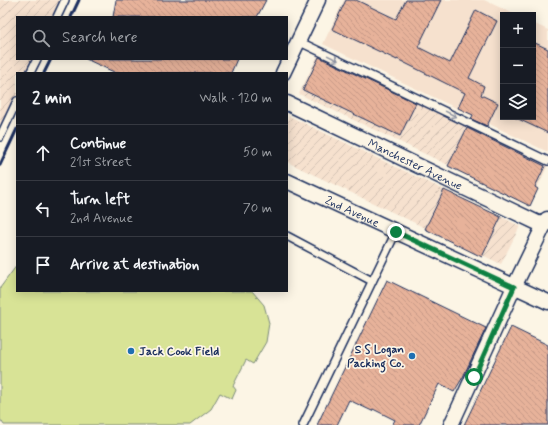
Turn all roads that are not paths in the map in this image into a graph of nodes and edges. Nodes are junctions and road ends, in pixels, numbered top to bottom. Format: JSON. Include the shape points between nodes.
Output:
{"nodes":[{"id":1,"x":65,"y":0,"type":"edge"},
{"id":2,"x":318,"y":0,"type":"edge"},
{"id":3,"x":57,"y":16,"type":"edge"},
{"id":4,"x":298,"y":41,"type":"junction"},
{"id":5,"x":36,"y":60,"type":"edge"},
{"id":6,"x":30,"y":72,"type":"edge"},
{"id":7,"x":283,"y":72,"type":"edge"},
{"id":8,"x":16,"y":103,"type":"edge"},
{"id":9,"x":288,"y":103,"type":"edge"},
{"id":10,"x":0,"y":137,"type":"edge"},
{"id":11,"x":548,"y":161,"type":"edge"},
{"id":12,"x":288,"y":181,"type":"edge"},
{"id":13,"x":546,"y":222,"type":"edge"},
{"id":14,"x":396,"y":232,"type":"junction"},
{"id":15,"x":288,"y":237,"type":"edge"},
{"id":16,"x":372,"y":282,"type":"junction"},
{"id":17,"x":514,"y":287,"type":"junction"},
{"id":18,"x":548,"y":302,"type":"edge"},
{"id":19,"x":303,"y":425,"type":"edge"},
{"id":20,"x":451,"y":425,"type":"edge"}],
"edges":[{"from":1,"to":3,"type":"lane"},
{"from":2,"to":4,"type":"street"},
{"from":4,"to":7,"type":"street"},
{"from":4,"to":11,"type":"lane","one_way":true},
{"from":5,"to":6,"type":"lane"},
{"from":8,"to":10,"type":"lane"},
{"from":9,"to":13,"type":"street","name":"Manchester Avenue"},
{"from":12,"to":14,"type":"street","name":"2nd Avenue"},
{"from":13,"to":17,"type":"street"},
{"from":14,"to":16,"type":"lane"},
{"from":14,"to":17,"type":"street","name":"2nd Avenue"},
{"from":15,"to":16,"type":"lane"},
{"from":16,"to":19,"type":"lane"},
{"from":17,"to":18,"type":"street","name":"2nd Avenue"},
{"from":17,"to":20,"type":"street"}]}
